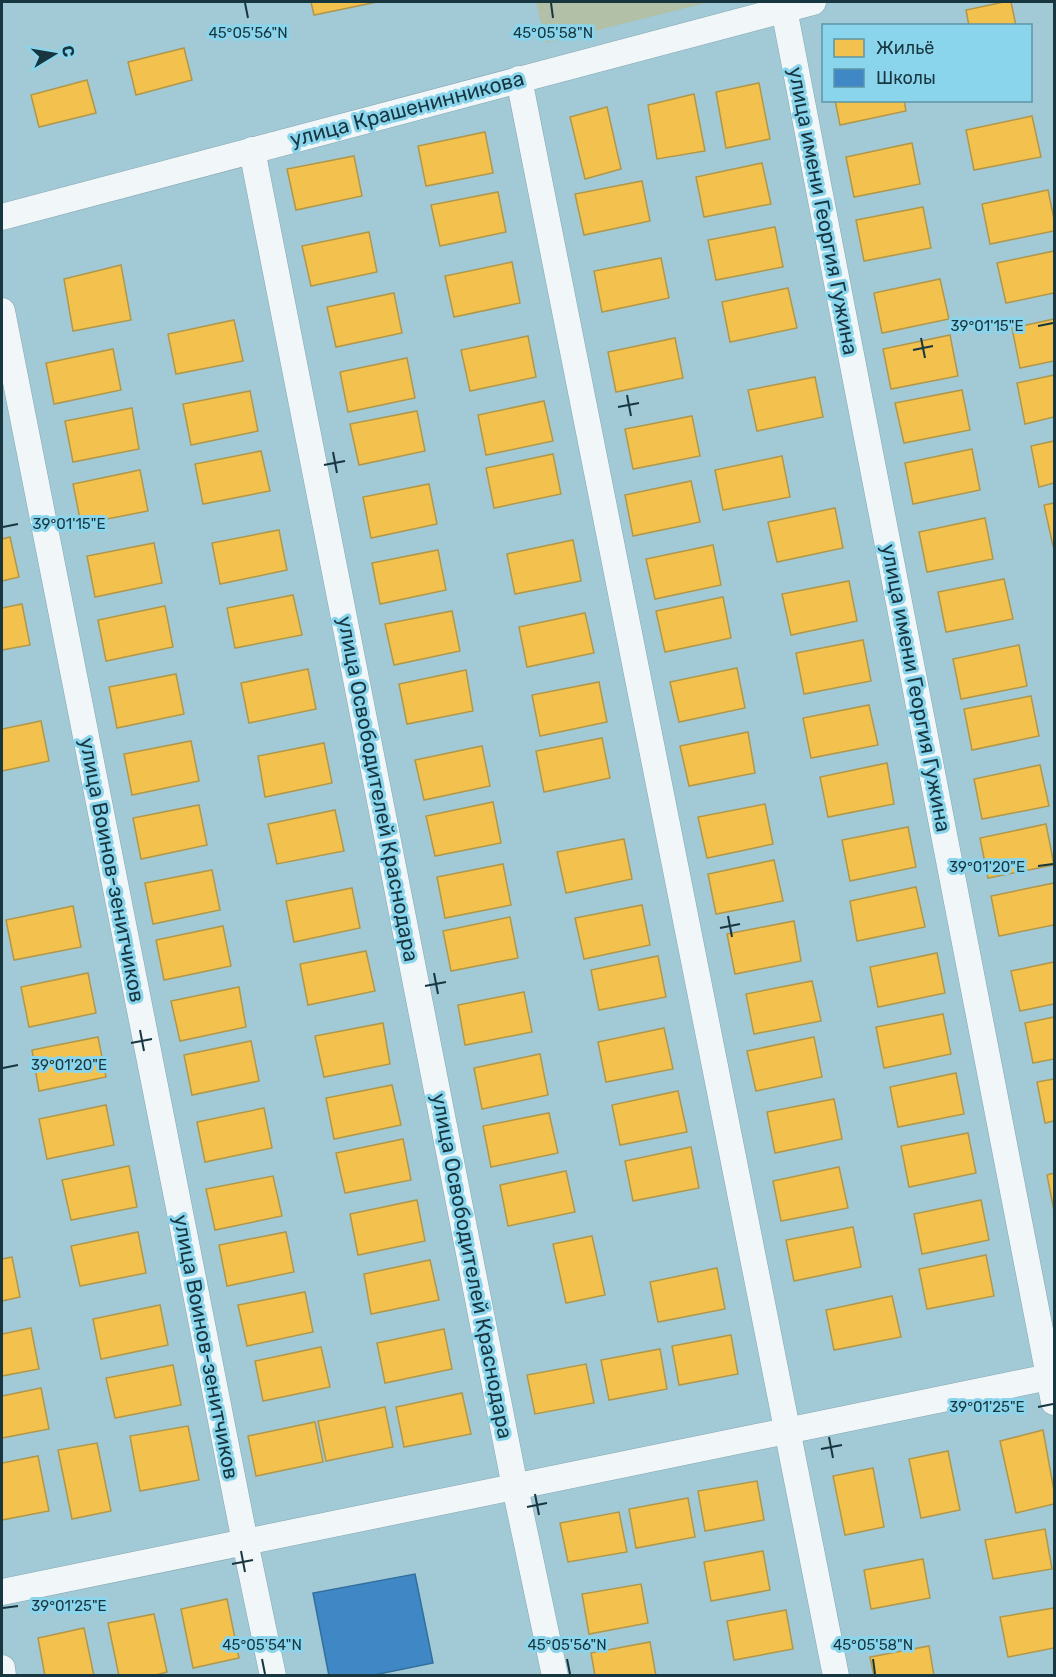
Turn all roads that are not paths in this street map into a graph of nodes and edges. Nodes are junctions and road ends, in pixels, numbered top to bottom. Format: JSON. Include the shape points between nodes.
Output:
{"nodes":[{"id":1,"x":813,"y":2,"type":"edge"},
{"id":2,"x":784,"y":9,"type":"junction"},
{"id":3,"x":519,"y":79,"type":"junction"},
{"id":4,"x":252,"y":150,"type":"junction"},
{"id":5,"x":2,"y":217,"type":"edge"},
{"id":6,"x":2,"y":311,"type":"edge"},
{"id":7,"x":1053,"y":1385,"type":"edge"},
{"id":8,"x":787,"y":1431,"type":"junction"},
{"id":9,"x":516,"y":1486,"type":"junction"},
{"id":10,"x":245,"y":1542,"type":"junction"},
{"id":11,"x":2,"y":1592,"type":"edge"},
{"id":12,"x":2,"y":1668,"type":"edge"},
{"id":13,"x":3,"y":1676,"type":"edge"},
{"id":14,"x":273,"y":1676,"type":"edge"},
{"id":15,"x":555,"y":1676,"type":"edge"},
{"id":16,"x":836,"y":1676,"type":"edge"}],
"edges":[{"from":1,"to":2,"type":"street","name":"улица Крашенинникова"},
{"from":2,"to":3,"type":"street","name":"улица Крашенинникова"},
{"from":2,"to":7,"type":"street","name":"улица имени Георгия Гужина"},
{"from":3,"to":4,"type":"street","name":"улица Крашенинникова"},
{"from":3,"to":8,"type":"street"},
{"from":4,"to":5,"type":"street","name":"улица Крашенинникова"},
{"from":4,"to":9,"type":"street","name":"улица Освободителей Краснодара"},
{"from":6,"to":10,"type":"street","name":"улица Воинов-зенитчиков"},
{"from":7,"to":8,"type":"street"},
{"from":8,"to":9,"type":"street"},
{"from":8,"to":16,"type":"street"},
{"from":9,"to":10,"type":"street"},
{"from":9,"to":15,"type":"street","name":"улица Освободителей Краснодара"},
{"from":10,"to":11,"type":"street"},
{"from":10,"to":14,"type":"street","name":"улица Воинов-зенитчиков"},
{"from":12,"to":13,"type":"street"}]}
